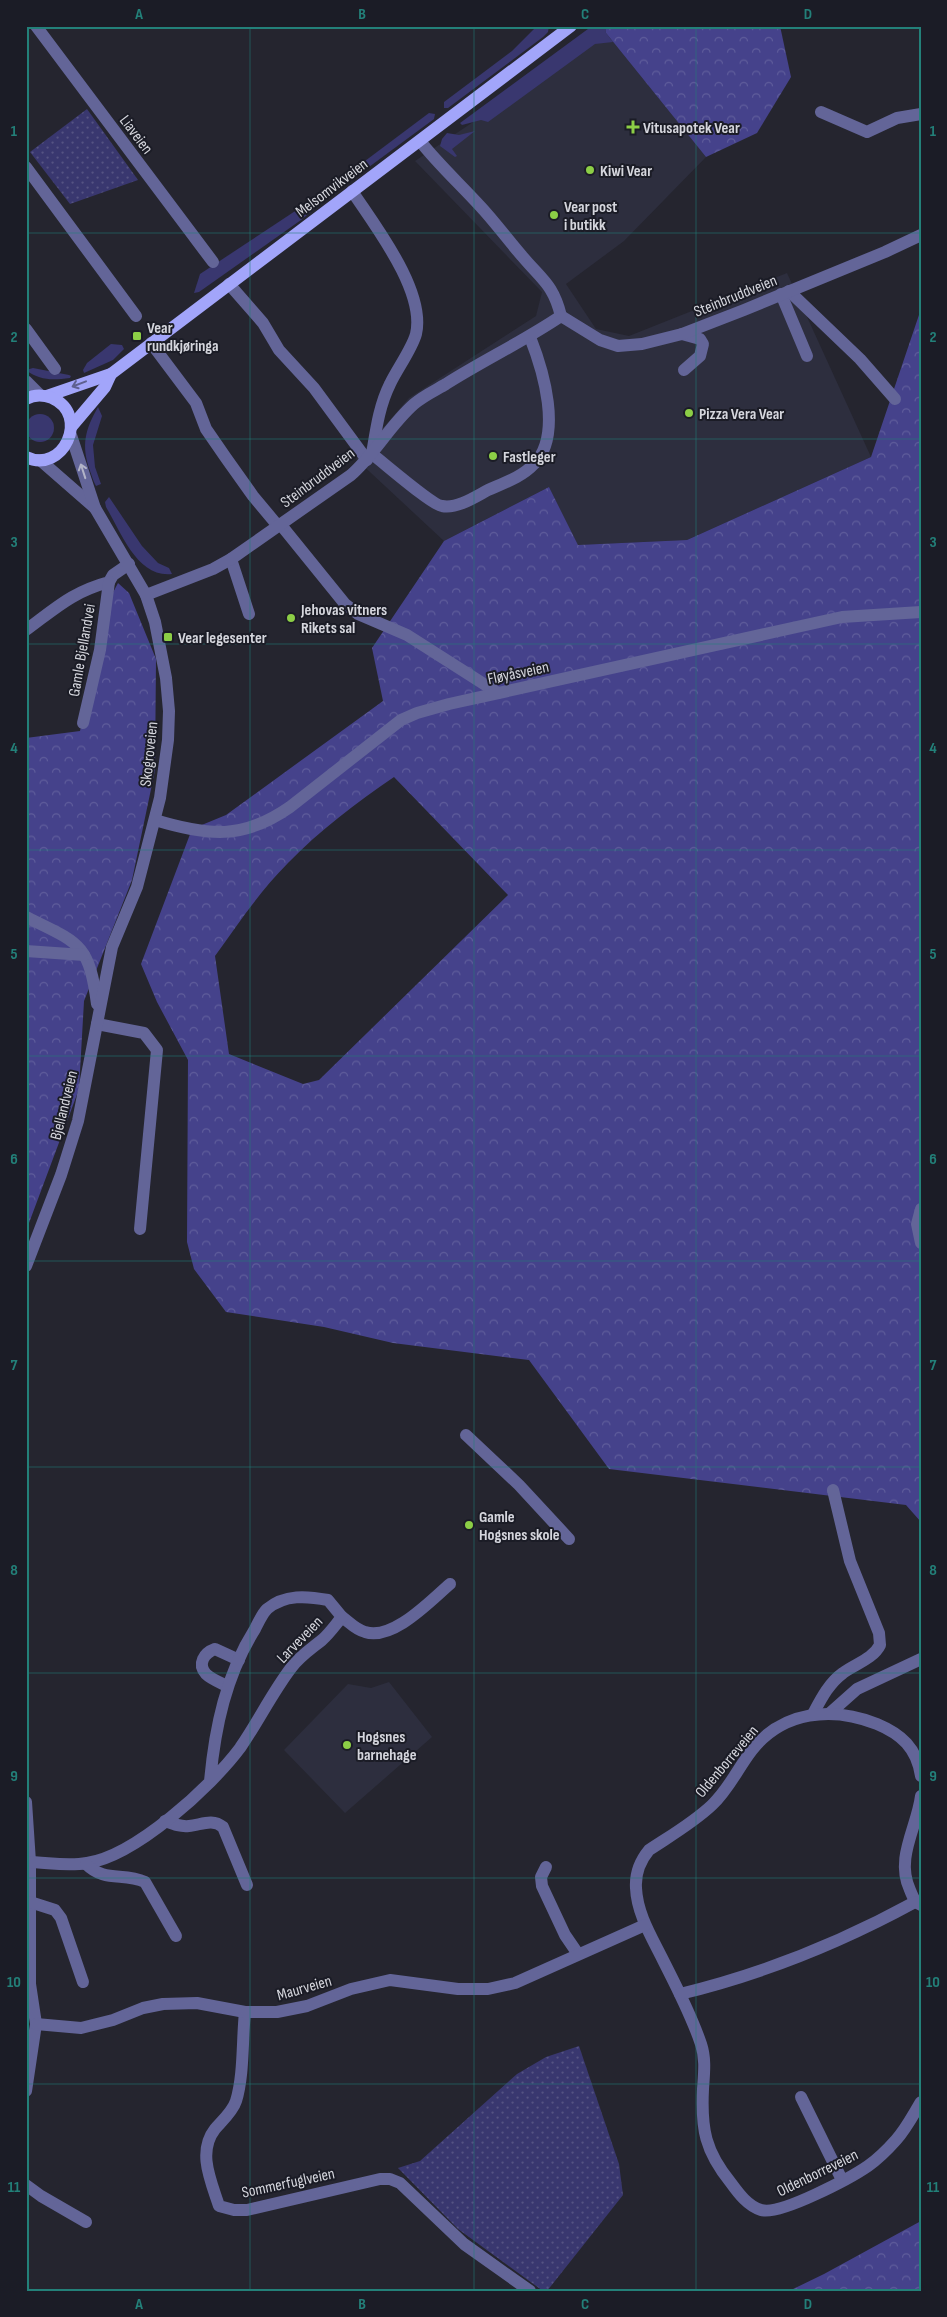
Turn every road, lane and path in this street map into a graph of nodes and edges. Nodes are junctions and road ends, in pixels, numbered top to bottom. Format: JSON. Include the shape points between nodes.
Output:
{"nodes":[{"id":1,"x":36,"y":26,"type":"edge"},
{"id":2,"x":566,"y":28,"type":"edge"},
{"id":3,"x":821,"y":112,"type":"dead end"},
{"id":4,"x":921,"y":114,"type":"edge"},
{"id":5,"x":420,"y":141,"type":"junction"},
{"id":6,"x":26,"y":167,"type":"edge"},
{"id":7,"x":352,"y":191,"type":"junction"},
{"id":8,"x":921,"y":235,"type":"edge"},
{"id":9,"x":212,"y":262,"type":"dead end"},
{"id":10,"x":229,"y":284,"type":"junction"},
{"id":11,"x":785,"y":292,"type":"junction"},
{"id":12,"x":136,"y":316,"type":"dead end"},
{"id":13,"x":561,"y":316,"type":"junction"},
{"id":14,"x":26,"y":329,"type":"edge"},
{"id":15,"x":682,"y":334,"type":"junction"},
{"id":16,"x":530,"y":337,"type":"junction"},
{"id":17,"x":151,"y":343,"type":"junction"},
{"id":18,"x":807,"y":356,"type":"dead end"},
{"id":19,"x":55,"y":369,"type":"dead end"},
{"id":20,"x":684,"y":370,"type":"dead end"},
{"id":21,"x":111,"y":374,"type":"junction"},
{"id":22,"x":26,"y":381,"type":"edge"},
{"id":23,"x":44,"y":396,"type":"junction"},
{"id":24,"x":26,"y":398,"type":"edge"},
{"id":25,"x":895,"y":399,"type":"dead end"},
{"id":26,"x":71,"y":430,"type":"junction"},
{"id":27,"x":369,"y":457,"type":"junction"},
{"id":28,"x":30,"y":459,"type":"edge"},
{"id":29,"x":95,"y":508,"type":"junction"},
{"id":30,"x":279,"y":526,"type":"junction"},
{"id":31,"x":231,"y":559,"type":"junction"},
{"id":32,"x":129,"y":564,"type":"junction"},
{"id":33,"x":109,"y":582,"type":"junction"},
{"id":34,"x":146,"y":595,"type":"junction"},
{"id":35,"x":921,"y":612,"type":"edge"},
{"id":36,"x":249,"y":614,"type":"dead end"},
{"id":37,"x":26,"y":630,"type":"edge"},
{"id":38,"x":498,"y":693,"type":"junction"},
{"id":39,"x":83,"y":723,"type":"dead end"},
{"id":40,"x":155,"y":820,"type":"junction"},
{"id":41,"x":26,"y":917,"type":"edge"},
{"id":42,"x":112,"y":947,"type":"joint"},
{"id":43,"x":26,"y":951,"type":"edge"},
{"id":44,"x":84,"y":955,"type":"junction"},
{"id":45,"x":98,"y":1017,"type":"junction"},
{"id":46,"x":921,"y":1209,"type":"edge"},
{"id":47,"x":140,"y":1229,"type":"dead end"},
{"id":48,"x":921,"y":1243,"type":"edge"},
{"id":49,"x":26,"y":1266,"type":"edge"},
{"id":50,"x":466,"y":1435,"type":"dead end"},
{"id":51,"x":833,"y":1490,"type":"dead end"},
{"id":52,"x":569,"y":1539,"type":"dead end"},
{"id":53,"x":450,"y":1584,"type":"dead end"},
{"id":54,"x":342,"y":1617,"type":"junction"},
{"id":55,"x":921,"y":1659,"type":"edge"},
{"id":56,"x":238,"y":1660,"type":"junction"},
{"id":57,"x":227,"y":1686,"type":"junction"},
{"id":58,"x":830,"y":1713,"type":"junction"},
{"id":59,"x":813,"y":1714,"type":"junction"},
{"id":60,"x":921,"y":1776,"type":"edge"},
{"id":61,"x":210,"y":1781,"type":"junction"},
{"id":62,"x":921,"y":1796,"type":"edge"},
{"id":63,"x":26,"y":1802,"type":"edge"},
{"id":64,"x":165,"y":1821,"type":"junction"},
{"id":65,"x":28,"y":1862,"type":"edge"},
{"id":66,"x":86,"y":1864,"type":"junction"},
{"id":67,"x":546,"y":1867,"type":"dead end"},
{"id":68,"x":247,"y":1884,"type":"dead end"},
{"id":69,"x":30,"y":1902,"type":"junction"},
{"id":70,"x":918,"y":1904,"type":"edge"},
{"id":71,"x":645,"y":1925,"type":"junction"},
{"id":72,"x":176,"y":1936,"type":"dead end"},
{"id":73,"x":578,"y":1954,"type":"junction"},
{"id":74,"x":83,"y":1982,"type":"dead end"},
{"id":75,"x":680,"y":1994,"type":"junction"},
{"id":76,"x":29,"y":2000,"type":"edge"},
{"id":77,"x":244,"y":2012,"type":"junction"},
{"id":78,"x":36,"y":2024,"type":"junction"},
{"id":79,"x":26,"y":2091,"type":"edge"},
{"id":80,"x":801,"y":2097,"type":"dead end"},
{"id":81,"x":921,"y":2102,"type":"edge"},
{"id":82,"x":842,"y":2180,"type":"junction"},
{"id":83,"x":26,"y":2185,"type":"edge"},
{"id":84,"x":86,"y":2222,"type":"dead end"},
{"id":85,"x":530,"y":2291,"type":"edge"}],
"edges":[{"from":1,"to":9,"type":"street","name":"Liaveien"},
{"from":2,"to":5,"type":"main road","name":"Melsomvikveien"},
{"from":3,"to":4,"type":"street","via":[[867,132],[897,118]]},
{"from":5,"to":7,"type":"main road","name":"Melsomvikveien"},
{"from":5,"to":13,"type":"street","via":[[550,286]]},
{"from":6,"to":12,"type":"street"},
{"from":7,"to":10,"type":"main road","name":"Melsomvikveien"},
{"from":7,"to":27,"type":"street","name":"Steinbruddveien","via":[[402,271],[418,314],[416,334],[389,386]]},
{"from":8,"to":11,"type":"street","name":"Steinbruddveien"},
{"from":10,"to":17,"type":"main road","name":"Melsomvikveien"},
{"from":10,"to":27,"type":"street"},
{"from":11,"to":15,"type":"street","name":"Steinbruddveien"},
{"from":11,"to":18,"type":"street"},
{"from":11,"to":25,"type":"street","via":[[860,358]]},
{"from":13,"to":15,"type":"street","name":"Steinbruddveien","via":[[600,340],[618,346]]},
{"from":13,"to":16,"type":"street","name":"Steinbruddveien"},
{"from":14,"to":19,"type":"street"},
{"from":15,"to":20,"type":"street","via":[[700,339],[703,344],[700,356]]},
{"from":16,"to":27,"type":"street","name":"Steinbruddveien","via":[[467,370],[415,403]]},
{"from":16,"to":27,"type":"street","via":[[544,382],[549,424],[542,455],[526,471],[468,500],[442,507]]},
{"from":17,"to":21,"type":"main road","name":"Melsomvikveien"},
{"from":17,"to":30,"type":"street","via":[[196,403],[206,429],[226,458]]},
{"from":21,"to":23,"type":"main road","name":"Melsomvikveien","one_way":true},
{"from":21,"to":26,"type":"main road","name":"Melsomvikveien"},
{"from":22,"to":23,"type":"street"},
{"from":23,"to":24,"type":"main road","name":"Melsomvikveien"},
{"from":23,"to":26,"type":"main road","via":[[57,400],[64,407],[70,416]]},
{"from":26,"to":28,"type":"main road","name":"Melsomvikveien","via":[[60,453],[51,458]]},
{"from":29,"to":26,"type":"street","name":"Skogroveien","one_way":true},
{"from":27,"to":30,"type":"street","name":"Steinbruddveien","via":[[351,475]]},
{"from":28,"to":29,"type":"street","name":"Skogroveien"},
{"from":29,"to":32,"type":"street","name":"Skogroveien"},
{"from":30,"to":31,"type":"street","name":"Steinbruddveien"},
{"from":30,"to":38,"type":"street","name":"Steinbruddveien","via":[[345,604],[358,614],[407,635]]},
{"from":31,"to":34,"type":"street","name":"Steinbruddveien"},
{"from":31,"to":36,"type":"street"},
{"from":32,"to":33,"type":"street","via":[[113,575]]},
{"from":32,"to":34,"type":"street","name":"Skogroveien"},
{"from":33,"to":37,"type":"street","via":[[69,597]]},
{"from":33,"to":39,"type":"street","name":"Gamle Bjellandvei","via":[[100,650]]},
{"from":34,"to":40,"type":"street","name":"Skogroveien","via":[[155,622],[169,710],[165,770]]},
{"from":35,"to":38,"type":"street","name":"Fløyåsveien","via":[[842,617]]},
{"from":38,"to":40,"type":"street","name":"Fløyåsveien","via":[[449,704],[401,720],[290,807],[258,826],[219,833],[190,830]]},
{"from":40,"to":42,"type":"street","name":"Skogroveien","via":[[137,887]]},
{"from":41,"to":44,"type":"street","via":[[67,937],[81,948]]},
{"from":42,"to":45,"type":"street","name":"Bjellandveien"},
{"from":43,"to":44,"type":"street"},
{"from":44,"to":45,"type":"street","via":[[93,975]]},
{"from":45,"to":47,"type":"street","via":[[144,1033],[157,1050]]},
{"from":45,"to":49,"type":"street","name":"Bjellandveien","via":[[78,1121]]},
{"from":46,"to":48,"type":"street","via":[[917,1224]]},
{"from":50,"to":52,"type":"street"},
{"from":51,"to":59,"type":"street","via":[[850,1561],[879,1633],[880,1645],[871,1656],[834,1680]]},
{"from":53,"to":54,"type":"street","via":[[410,1618],[379,1633],[362,1632]]},
{"from":54,"to":56,"type":"street","name":"Larveveien","via":[[328,1600],[294,1596],[266,1610]]},
{"from":54,"to":61,"type":"street","name":"Larveveien","via":[[324,1639],[290,1668],[239,1749]]},
{"from":55,"to":58,"type":"street","via":[[858,1689]]},
{"from":56,"to":57,"type":"street","name":"Larveveien"},
{"from":56,"to":57,"type":"street","via":[[215,1649],[202,1658],[206,1674]]},
{"from":57,"to":61,"type":"street","name":"Larveveien","via":[[214,1744]]},
{"from":58,"to":59,"type":"street","name":"Oldenborreveien"},
{"from":58,"to":60,"type":"street","name":"Oldenborreveien","via":[[862,1718],[900,1736],[914,1755]]},
{"from":59,"to":71,"type":"street","name":"Oldenborreveien","via":[[782,1723],[760,1741],[712,1806],[649,1850],[639,1866],[635,1887]]},
{"from":61,"to":64,"type":"street","name":"Larveveien"},
{"from":62,"to":70,"type":"street","via":[[907,1845],[904,1872],[906,1883]]},
{"from":63,"to":65,"type":"street"},
{"from":64,"to":66,"type":"street","name":"Larveveien","via":[[128,1848]]},
{"from":64,"to":68,"type":"street","via":[[188,1826],[218,1823],[223,1827]]},
{"from":65,"to":66,"type":"street","name":"Larveveien"},
{"from":65,"to":69,"type":"street"},
{"from":66,"to":72,"type":"street","via":[[100,1875],[136,1878],[145,1882]]},
{"from":67,"to":73,"type":"street","via":[[542,1886],[565,1935]]},
{"from":69,"to":74,"type":"street","via":[[55,1910],[61,1918]]},
{"from":69,"to":76,"type":"street"},
{"from":70,"to":75,"type":"street","via":[[802,1957]]},
{"from":71,"to":73,"type":"street","name":"Maurveien"},
{"from":71,"to":75,"type":"street","name":"Oldenborreveien"},
{"from":73,"to":77,"type":"street","name":"Maurveien","via":[[515,1983],[488,1989],[390,1980],[351,1989],[307,2006],[277,2012]]},
{"from":75,"to":82,"type":"street","name":"Oldenborreveien","via":[[702,2047],[704,2134],[722,2173],[743,2199],[763,2211],[774,2210]]},
{"from":76,"to":78,"type":"street"},
{"from":77,"to":78,"type":"street","name":"Maurveien","via":[[197,2003],[163,2004],[81,2028]]},
{"from":77,"to":85,"type":"street","name":"Sommerfuglveien","via":[[235,2104],[210,2136],[206,2148],[210,2180],[219,2206],[247,2210],[390,2179],[405,2187],[464,2244]]},
{"from":78,"to":79,"type":"street"},
{"from":80,"to":82,"type":"street"},
{"from":81,"to":82,"type":"street","name":"Oldenborreveien","via":[[897,2139],[868,2166]]},
{"from":83,"to":84,"type":"street"}]}
